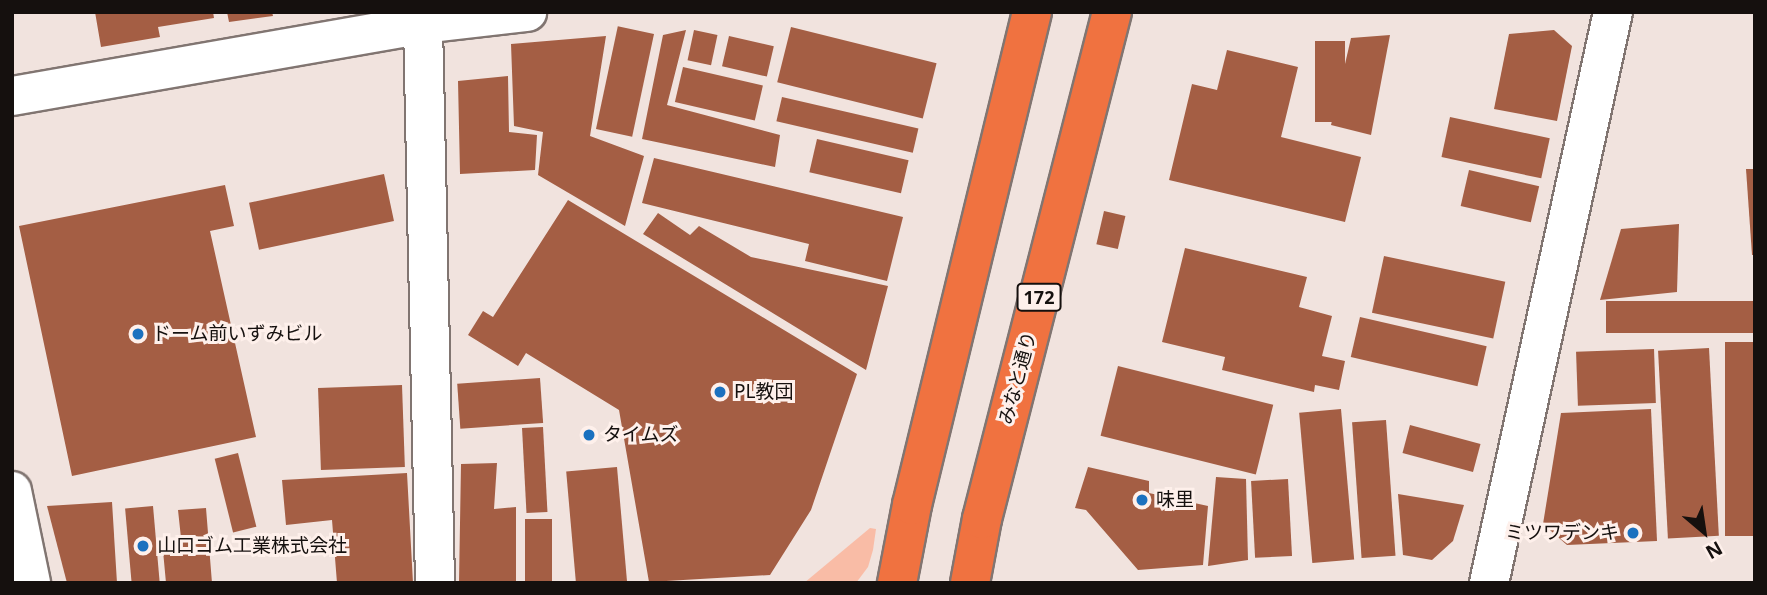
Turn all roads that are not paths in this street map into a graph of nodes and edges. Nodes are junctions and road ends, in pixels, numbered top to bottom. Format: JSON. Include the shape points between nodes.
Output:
{"nodes":[{"id":1,"x":527,"y":12,"type":"edge"},
{"id":2,"x":1032,"y":12,"type":"edge"},
{"id":3,"x":1112,"y":12,"type":"edge"},
{"id":4,"x":1613,"y":12,"type":"edge"},
{"id":5,"x":425,"y":18,"type":"edge"},
{"id":6,"x":12,"y":96,"type":"edge"},
{"id":7,"x":12,"y":491,"type":"edge"},
{"id":8,"x":31,"y":583,"type":"edge"},
{"id":9,"x":435,"y":583,"type":"edge"},
{"id":10,"x":897,"y":583,"type":"edge"},
{"id":11,"x":970,"y":583,"type":"edge"},
{"id":12,"x":1489,"y":583,"type":"edge"}],
"edges":[{"from":1,"to":5,"type":"street"},
{"from":2,"to":10,"type":"highway","via":[[915,491]]},
{"from":3,"to":11,"type":"highway","name":"みなと通り","number":"172","via":[[982,519]]},
{"from":4,"to":12,"type":"street"},
{"from":5,"to":6,"type":"street"},
{"from":5,"to":9,"type":"street"},
{"from":7,"to":8,"type":"street"}]}
